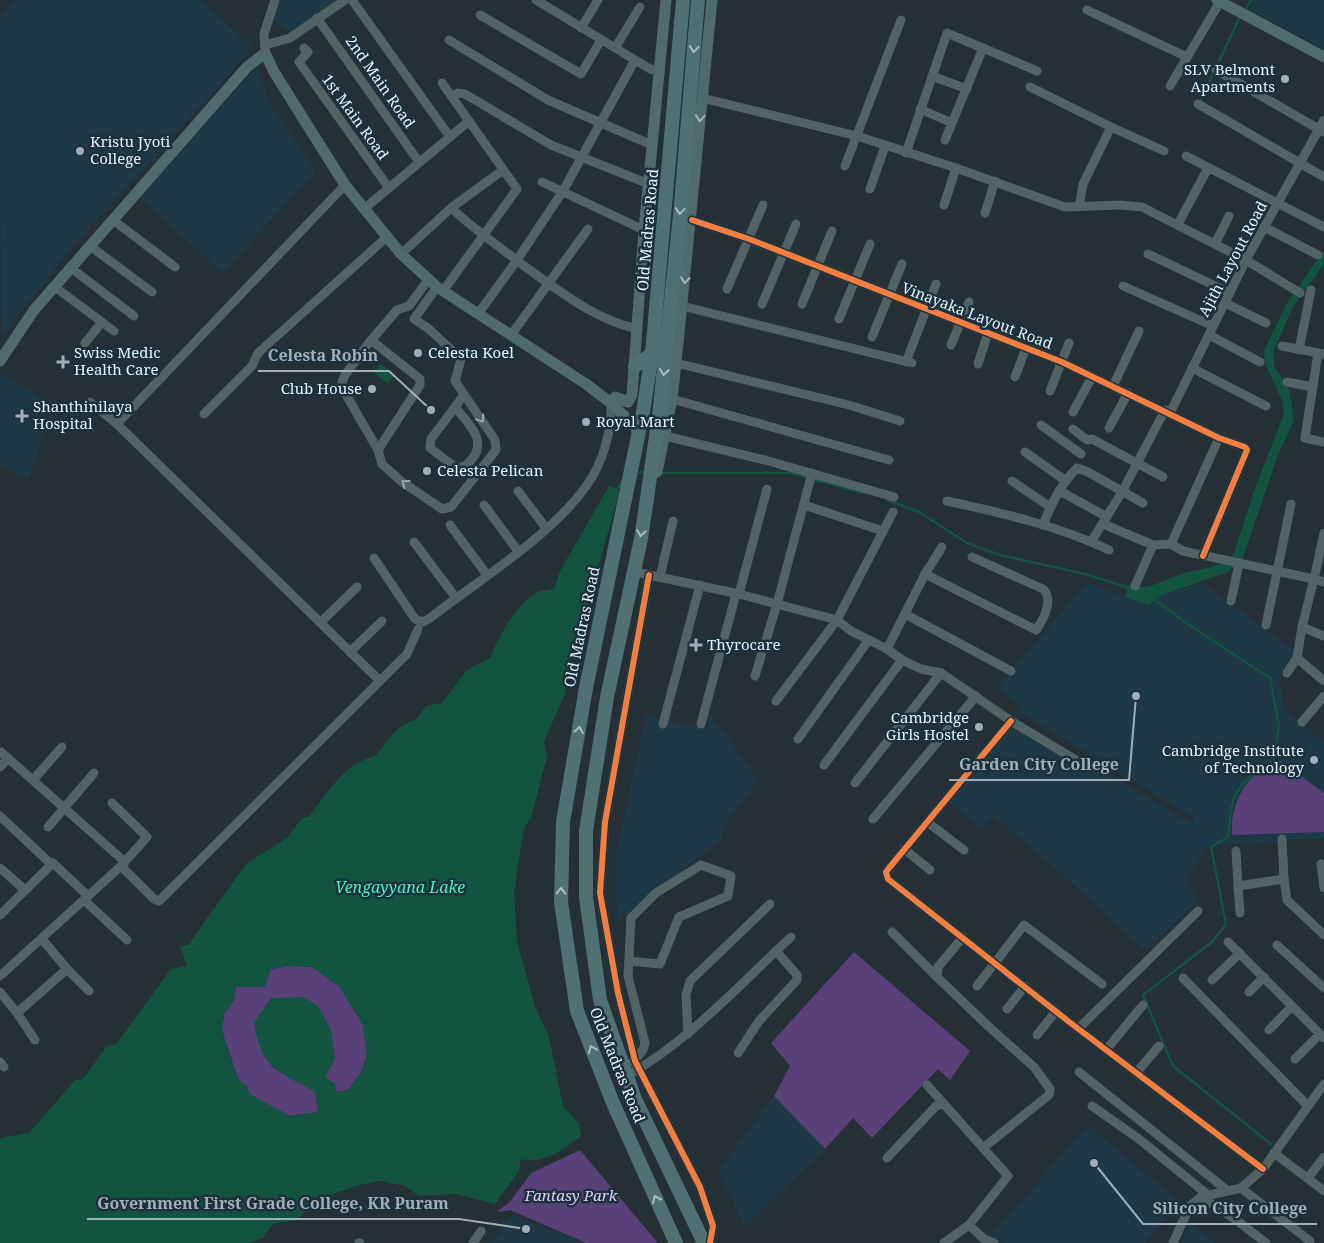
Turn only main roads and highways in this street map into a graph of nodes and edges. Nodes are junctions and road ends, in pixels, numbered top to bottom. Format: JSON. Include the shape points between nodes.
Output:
{"nodes":[{"id":1,"x":666,"y":0,"type":"edge"},
{"id":2,"x":683,"y":0,"type":"edge"},
{"id":3,"x":698,"y":0,"type":"edge"},
{"id":4,"x":712,"y":0,"type":"edge"},
{"id":5,"x":1218,"y":1,"type":"edge"},
{"id":6,"x":1324,"y":57,"type":"edge"},
{"id":7,"x":652,"y":354,"type":"junction"},
{"id":8,"x":0,"y":361,"type":"edge"},
{"id":9,"x":635,"y":366,"type":"junction"},
{"id":10,"x":611,"y":402,"type":"junction"},
{"id":11,"x":639,"y":431,"type":"junction"},
{"id":12,"x":647,"y":494,"type":"junction"},
{"id":13,"x":676,"y":1243,"type":"edge"},
{"id":14,"x":704,"y":1243,"type":"edge"}],
"edges":[{"from":1,"to":9,"type":"main road","via":[[644,230]]},
{"from":2,"to":7,"type":"highway","name":"Old Madras Road"},
{"from":3,"to":12,"type":"highway","name":"Old Madras Road","one_way":true,"via":[[664,372]]},
{"from":4,"to":12,"type":"main road","one_way":true,"via":[[672,399],[656,476]]},
{"from":5,"to":6,"type":"main road"},
{"from":7,"to":9,"type":"highway"},
{"from":7,"to":11,"type":"highway","name":"Old Madras Road"},
{"from":8,"to":10,"type":"main road","via":[[34,310],[265,49],[281,85],[345,185],[401,254],[436,286]]},
{"from":9,"to":10,"type":"main road","via":[[631,399],[628,402],[615,397]]},
{"from":10,"to":11,"type":"main road"},
{"from":13,"to":11,"type":"highway","name":"Old Madras Road","one_way":true,"via":[[613,1103],[577,1012],[561,902],[563,822],[586,688]]},
{"from":12,"to":14,"type":"highway","name":"Old Madras Road","one_way":true,"via":[[607,697],[586,831],[586,897],[600,1000],[629,1068],[635,1098]]}]}
